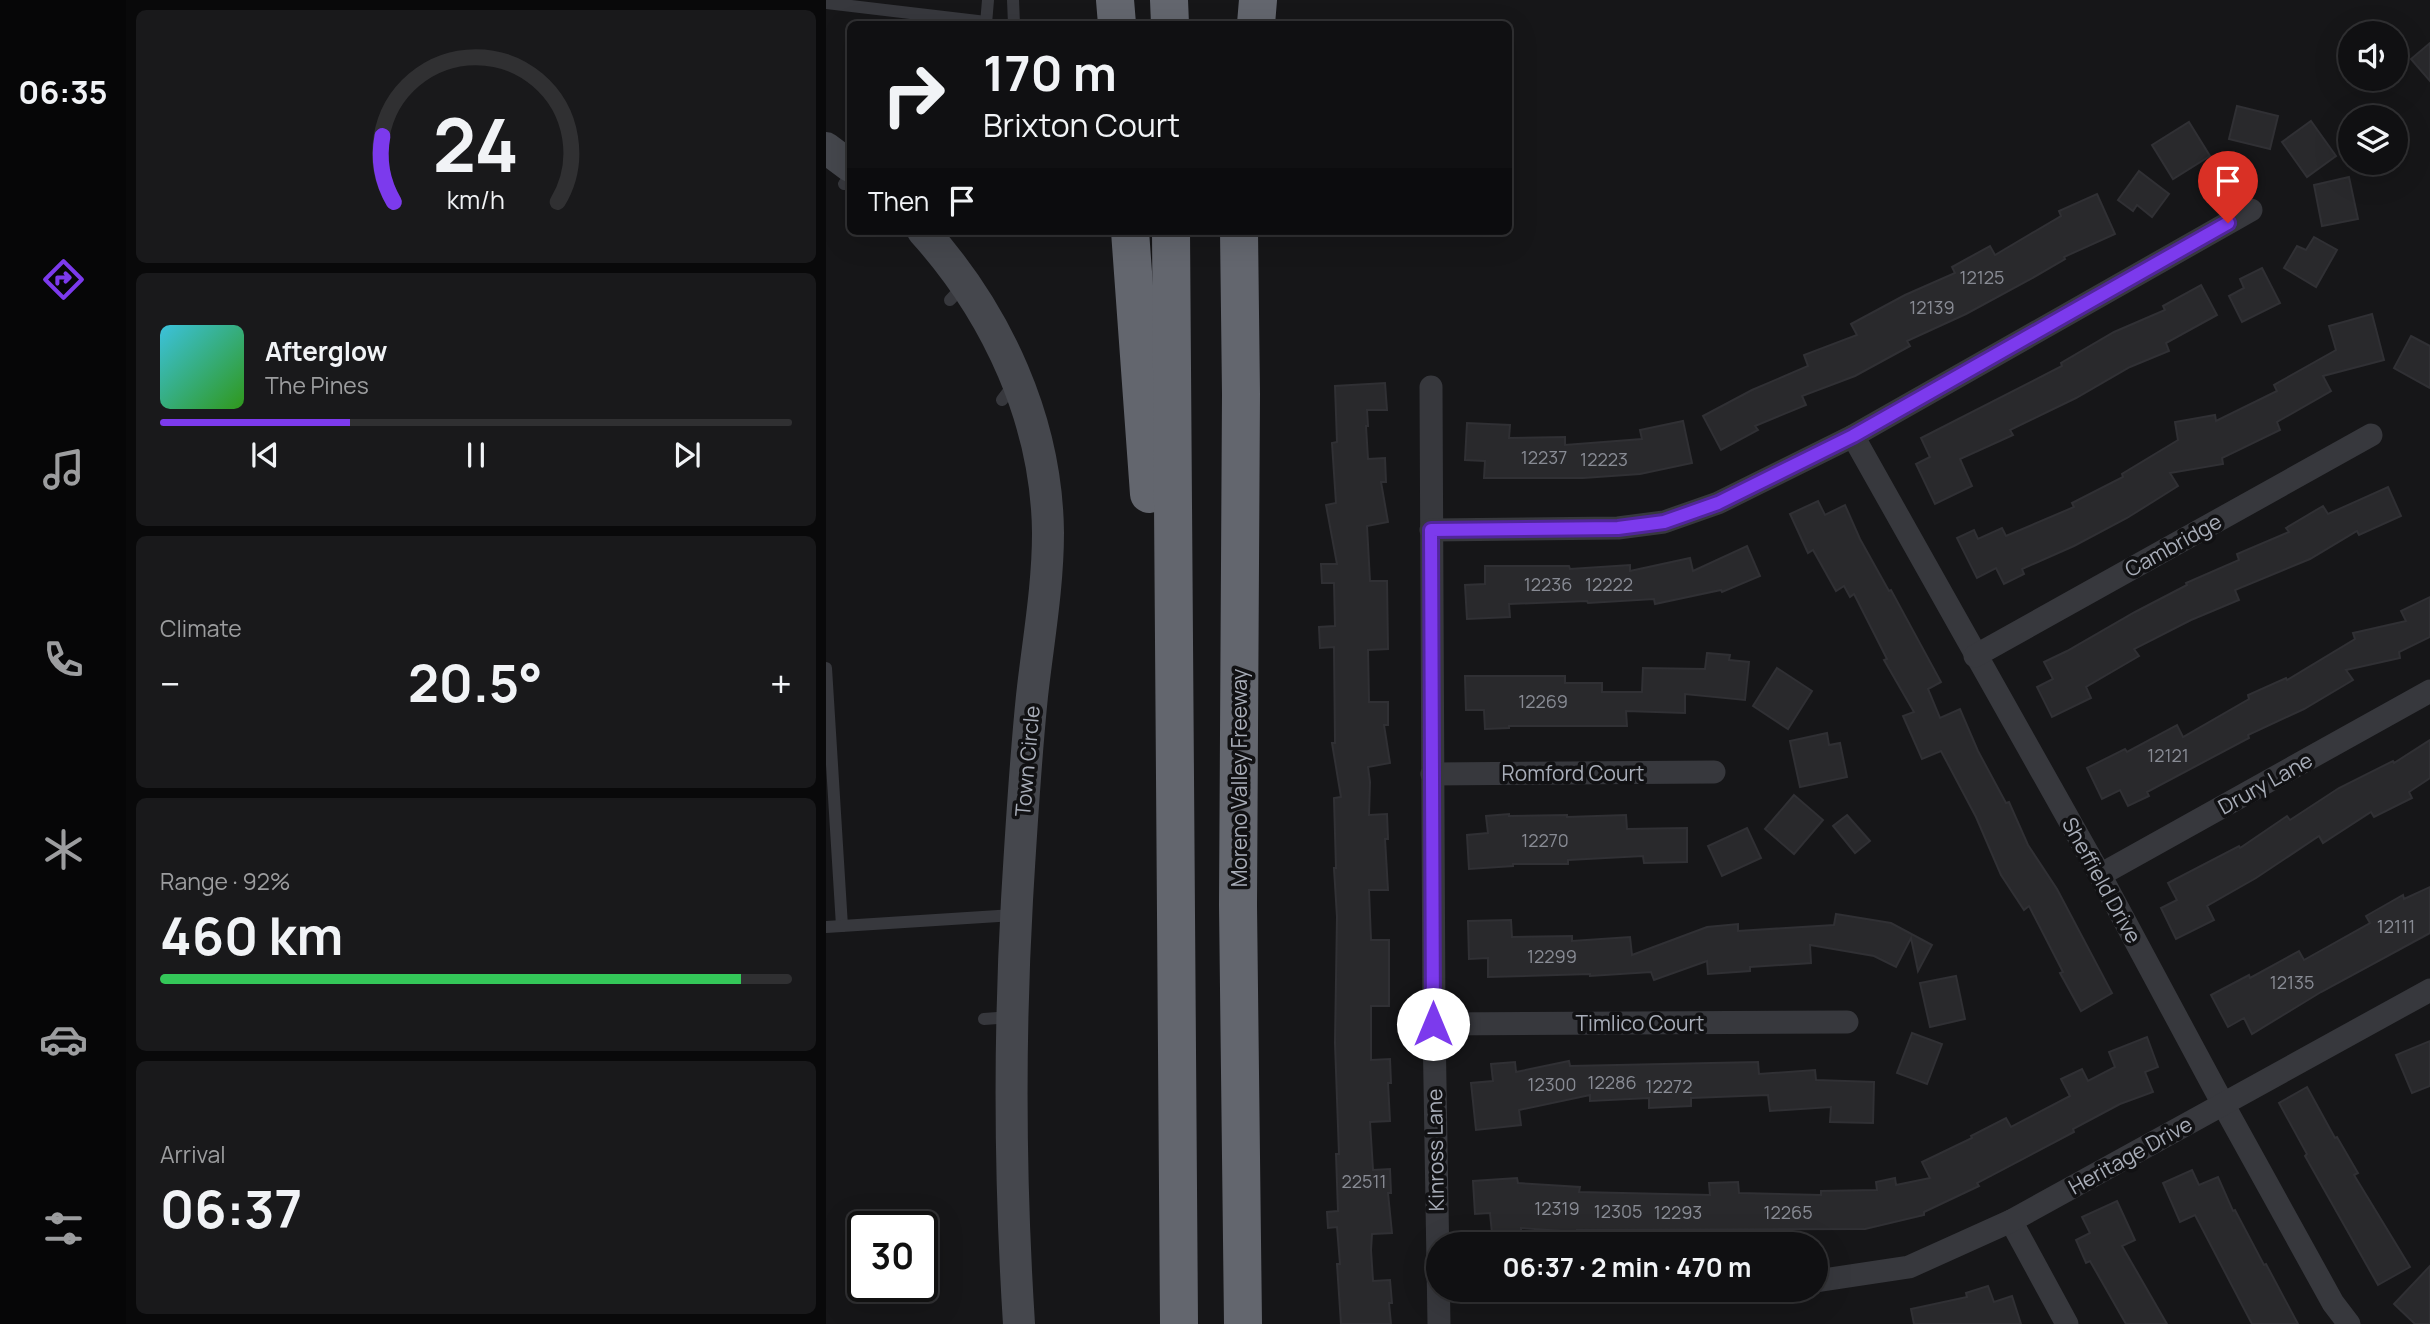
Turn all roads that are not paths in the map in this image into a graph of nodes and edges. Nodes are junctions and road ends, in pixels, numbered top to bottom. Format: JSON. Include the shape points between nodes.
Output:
{"nodes":[{"id":1,"x":989,"y":0,"type":"edge"},
{"id":2,"x":1013,"y":0,"type":"edge"},
{"id":3,"x":1115,"y":0,"type":"edge"},
{"id":4,"x":1169,"y":0,"type":"edge"},
{"id":5,"x":1237,"y":0,"type":"edge"},
{"id":6,"x":1258,"y":0,"type":"edge"},
{"id":7,"x":826,"y":3,"type":"edge"},
{"id":8,"x":970,"y":21,"type":"edge"},
{"id":9,"x":986,"y":21,"type":"edge"},
{"id":10,"x":1014,"y":21,"type":"edge"},
{"id":11,"x":1117,"y":21,"type":"edge"},
{"id":12,"x":1170,"y":21,"type":"edge"},
{"id":13,"x":1237,"y":21,"type":"edge"},
{"id":14,"x":1256,"y":21,"type":"edge"},
{"id":15,"x":826,"y":148,"type":"edge"},
{"id":16,"x":847,"y":174,"type":"edge"},
{"id":17,"x":2251,"y":210,"type":"dead end"},
{"id":18,"x":1130,"y":235,"type":"edge"},
{"id":19,"x":1171,"y":235,"type":"edge"},
{"id":20,"x":1240,"y":235,"type":"edge"},
{"id":21,"x":1247,"y":235,"type":"edge"},
{"id":22,"x":926,"y":239,"type":"edge"},
{"id":23,"x":1431,"y":387,"type":"dead end"},
{"id":24,"x":1241,"y":394,"type":"junction"},
{"id":25,"x":2371,"y":435,"type":"dead end"},
{"id":26,"x":1853,"y":436,"type":"junction"},
{"id":27,"x":1431,"y":530,"type":"junction"},
{"id":28,"x":1975,"y":656,"type":"junction"},
{"id":29,"x":826,"y":668,"type":"edge"},
{"id":30,"x":2430,"y":691,"type":"edge"},
{"id":31,"x":1714,"y":772,"type":"dead end"},
{"id":32,"x":1432,"y":774,"type":"junction"},
{"id":33,"x":1173,"y":824,"type":"junction"},
{"id":34,"x":2100,"y":875,"type":"junction"},
{"id":35,"x":1016,"y":915,"type":"junction"},
{"id":36,"x":842,"y":926,"type":"junction"},
{"id":37,"x":826,"y":927,"type":"edge"},
{"id":38,"x":2430,"y":990,"type":"edge"},
{"id":39,"x":1847,"y":1023,"type":"dead end"},
{"id":40,"x":1433,"y":1024,"type":"junction"},
{"id":41,"x":2222,"y":1104,"type":"junction"},
{"id":42,"x":2011,"y":1222,"type":"junction"},
{"id":43,"x":1437,"y":1232,"type":"edge"},
{"id":44,"x":1828,"y":1279,"type":"edge"},
{"id":45,"x":1439,"y":1302,"type":"edge"},
{"id":46,"x":1016,"y":1319,"type":"edge"},
{"id":47,"x":1178,"y":1324,"type":"edge"},
{"id":48,"x":1244,"y":1324,"type":"edge"},
{"id":49,"x":1439,"y":1324,"type":"edge"},
{"id":50,"x":2067,"y":1324,"type":"edge"},
{"id":51,"x":2349,"y":1324,"type":"edge"}],
"edges":[{"from":1,"to":9,"type":"lane"},
{"from":2,"to":10,"type":"lane"},
{"from":3,"to":11,"type":"highway"},
{"from":4,"to":12,"type":"highway"},
{"from":5,"to":13,"type":"highway"},
{"from":6,"to":14,"type":"highway"},
{"from":7,"to":8,"type":"lane"},
{"from":15,"to":16,"type":"street"},
{"from":17,"to":26,"type":"street"},
{"from":18,"to":33,"type":"highway"},
{"from":19,"to":33,"type":"highway"},
{"from":20,"to":24,"type":"highway","name":"Moreno Valley Freeway"},
{"from":21,"to":24,"type":"highway"},
{"from":22,"to":35,"type":"street","name":"Town Circle","via":[[988,331],[1032,446],[1047,512],[1047,560],[1029,725]]},
{"from":23,"to":27,"type":"street","name":"Kinross Lane"},
{"from":24,"to":48,"type":"highway","name":"Moreno Valley Freeway","via":[[1238,905]]},
{"from":25,"to":28,"type":"street","name":"Cambridge"},
{"from":26,"to":27,"type":"street","via":[[1718,503],[1664,522],[1618,528]]},
{"from":26,"to":28,"type":"street","name":"Sheffield Drive"},
{"from":27,"to":32,"type":"street","name":"Kinross Lane"},
{"from":28,"to":34,"type":"street","name":"Sheffield Drive"},
{"from":29,"to":36,"type":"lane"},
{"from":30,"to":34,"type":"street","name":"Drury Lane"},
{"from":31,"to":32,"type":"street","name":"Romford Court"},
{"from":32,"to":40,"type":"street","name":"Kinross Lane"},
{"from":33,"to":47,"type":"highway"},
{"from":34,"to":41,"type":"street","name":"Sheffield Drive"},
{"from":35,"to":36,"type":"lane"},
{"from":35,"to":46,"type":"street","name":"Town Circle","via":[[998,1018],[1007,1067]]},
{"from":36,"to":37,"type":"lane"},
{"from":38,"to":41,"type":"street","name":"Heritage Drive"},
{"from":39,"to":40,"type":"street","name":"Timlico Court"},
{"from":40,"to":43,"type":"street","name":"Kinross Lane"},
{"from":41,"to":42,"type":"street","name":"Heritage Drive"},
{"from":41,"to":51,"type":"street","name":"Sheffield Drive"},
{"from":42,"to":44,"type":"street","name":"Heritage Drive","via":[[1909,1267]]},
{"from":42,"to":50,"type":"street"},
{"from":45,"to":49,"type":"street","name":"Kinross Lane"}]}
